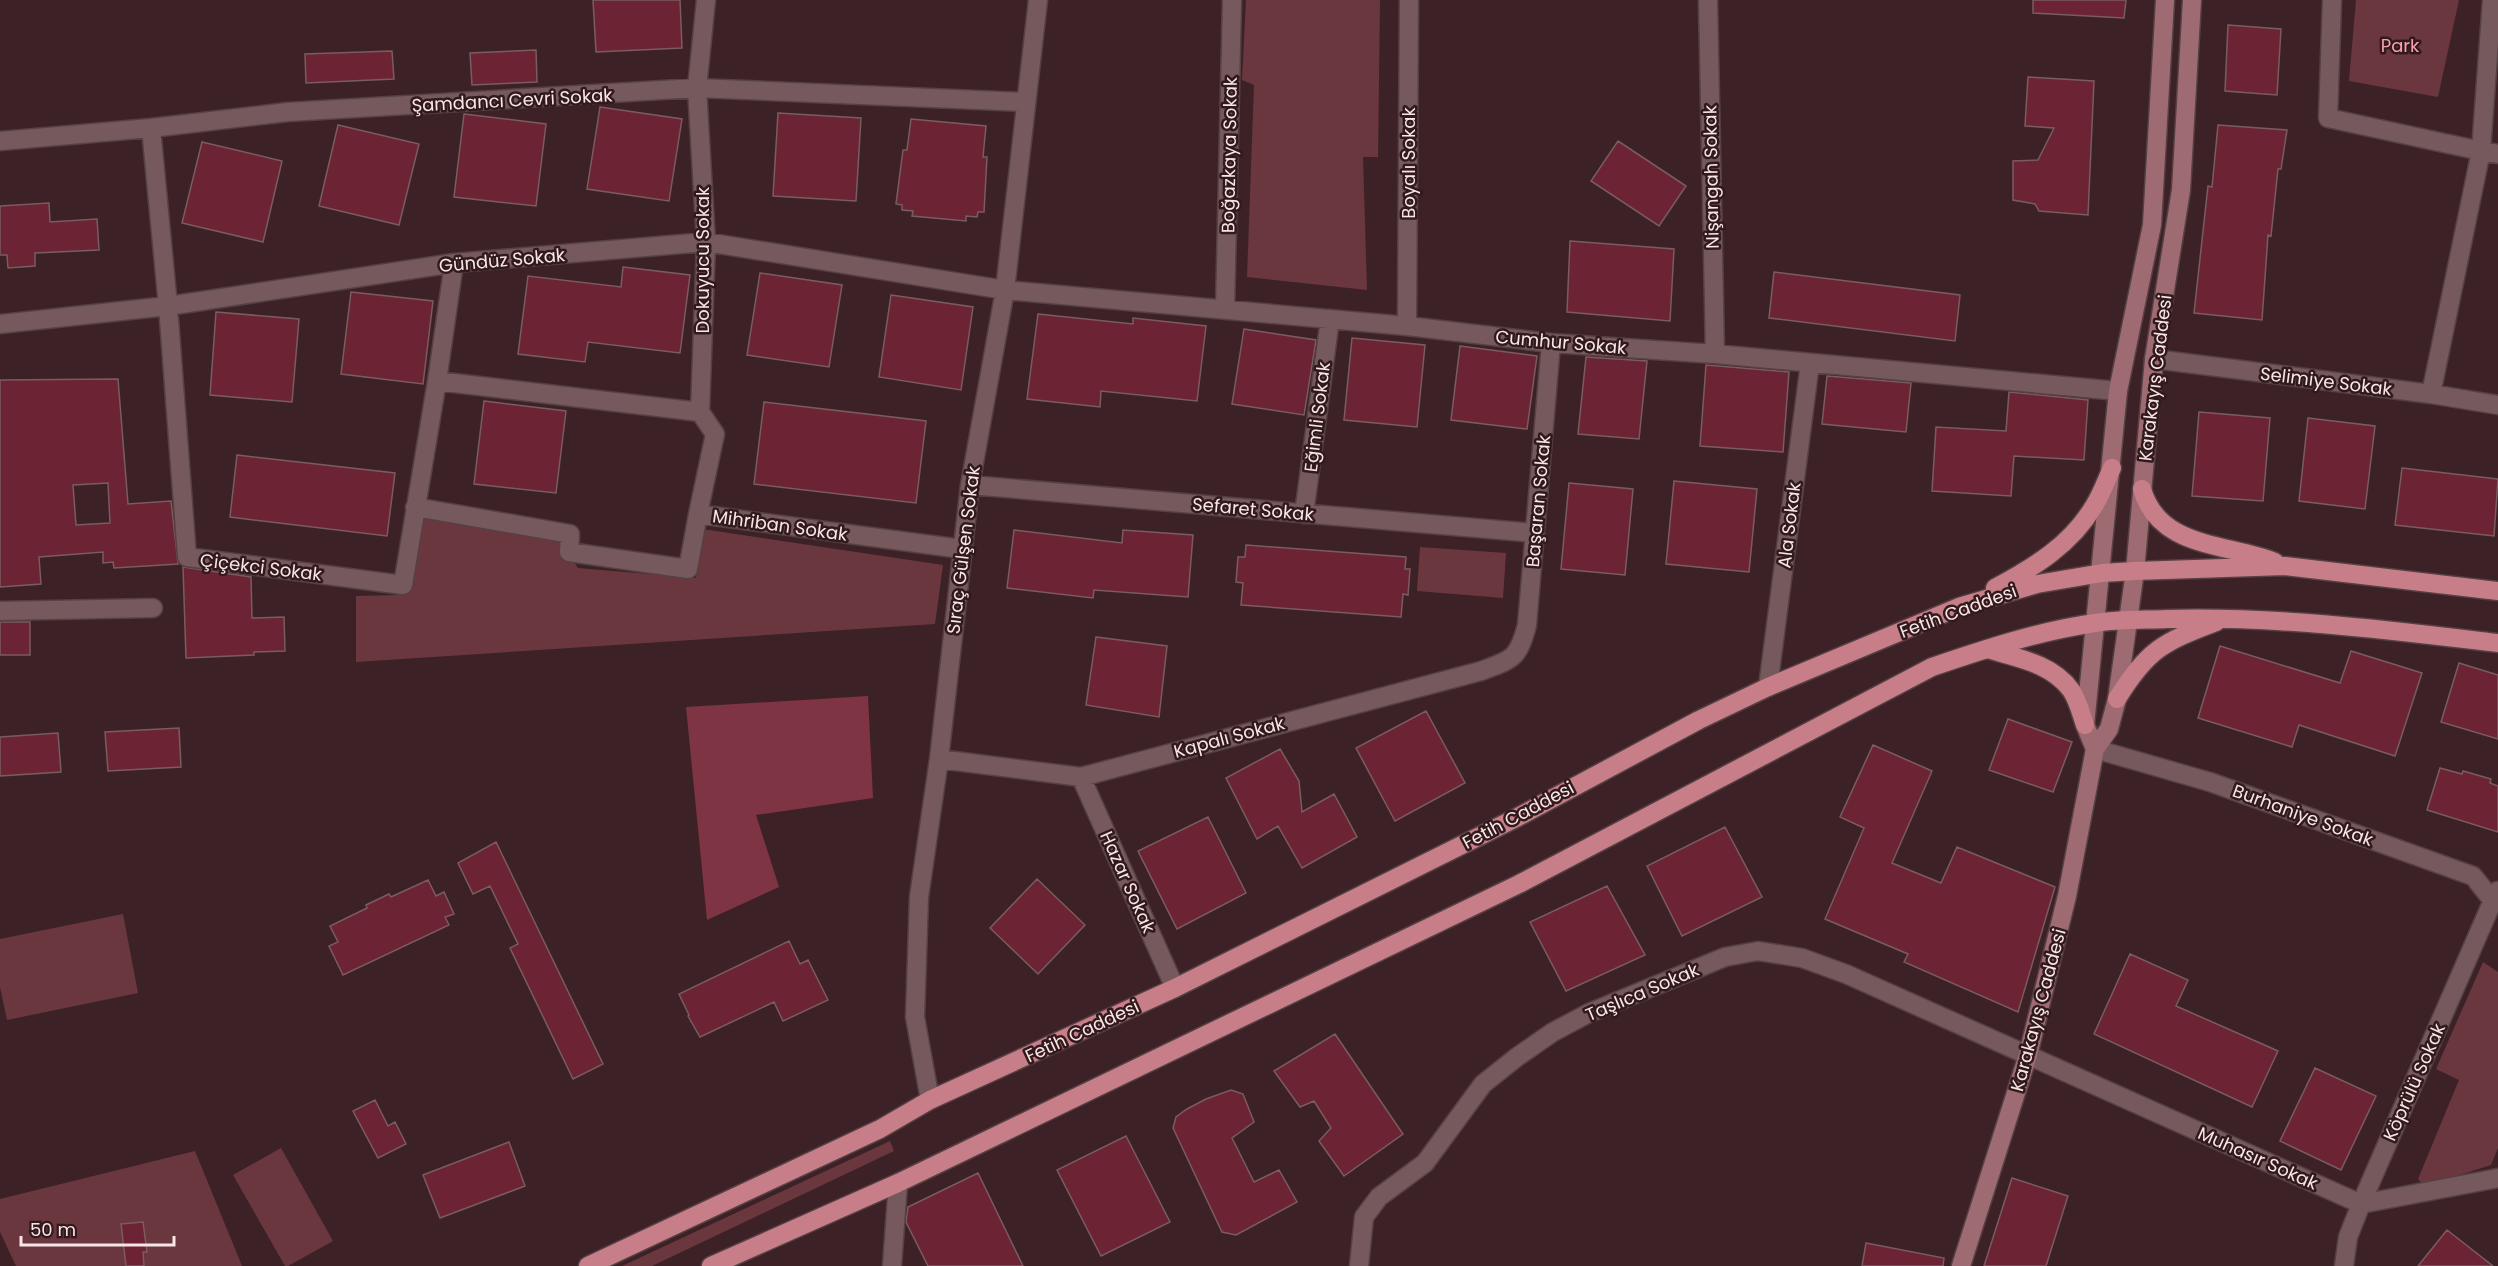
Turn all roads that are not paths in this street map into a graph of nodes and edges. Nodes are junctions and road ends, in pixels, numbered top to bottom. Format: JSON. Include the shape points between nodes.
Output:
{"nodes":[{"id":1,"x":706,"y":0,"type":"edge"},
{"id":2,"x":1038,"y":0,"type":"edge"},
{"id":3,"x":1232,"y":0,"type":"edge"},
{"id":4,"x":1409,"y":0,"type":"edge"},
{"id":5,"x":1708,"y":0,"type":"edge"},
{"id":6,"x":2165,"y":0,"type":"edge"},
{"id":7,"x":2192,"y":0,"type":"edge"},
{"id":8,"x":2332,"y":0,"type":"edge"},
{"id":9,"x":2492,"y":0,"type":"edge"},
{"id":10,"x":697,"y":88,"type":"junction"},
{"id":11,"x":1025,"y":102,"type":"junction"},
{"id":12,"x":151,"y":128,"type":"junction"},
{"id":13,"x":0,"y":141,"type":"edge"},
{"id":14,"x":2489,"y":153,"type":"edge"},
{"id":15,"x":706,"y":242,"type":"junction"},
{"id":16,"x":454,"y":263,"type":"junction"},
{"id":17,"x":1005,"y":290,"type":"junction"},
{"id":18,"x":168,"y":306,"type":"junction"},
{"id":19,"x":1225,"y":310,"type":"junction"},
{"id":20,"x":1329,"y":320,"type":"junction"},
{"id":21,"x":0,"y":324,"type":"edge"},
{"id":22,"x":1407,"y":326,"type":"junction"},
{"id":23,"x":1551,"y":343,"type":"junction"},
{"id":24,"x":1715,"y":354,"type":"junction"},
{"id":25,"x":2154,"y":359,"type":"junction"},
{"id":26,"x":1810,"y":363,"type":"junction"},
{"id":27,"x":437,"y":381,"type":"junction"},
{"id":28,"x":2118,"y":391,"type":"junction"},
{"id":29,"x":2432,"y":394,"type":"junction"},
{"id":30,"x":2498,"y":405,"type":"edge"},
{"id":31,"x":700,"y":412,"type":"junction"},
{"id":32,"x":2112,"y":468,"type":"junction"},
{"id":33,"x":970,"y":485,"type":"junction"},
{"id":34,"x":2142,"y":489,"type":"junction"},
{"id":35,"x":414,"y":507,"type":"junction"},
{"id":36,"x":698,"y":514,"type":"junction"},
{"id":37,"x":1304,"y":514,"type":"junction"},
{"id":38,"x":1535,"y":533,"type":"junction"},
{"id":39,"x":962,"y":549,"type":"junction"},
{"id":40,"x":2285,"y":566,"type":"junction"},
{"id":41,"x":2135,"y":571,"type":"junction"},
{"id":42,"x":2102,"y":573,"type":"junction"},
{"id":43,"x":2498,"y":591,"type":"edge"},
{"id":44,"x":153,"y":608,"type":"dead end"},
{"id":45,"x":1959,"y":608,"type":"junction"},
{"id":46,"x":0,"y":611,"type":"edge"},
{"id":47,"x":2229,"y":617,"type":"junction"},
{"id":48,"x":2129,"y":620,"type":"junction"},
{"id":49,"x":2096,"y":623,"type":"junction"},
{"id":50,"x":2498,"y":643,"type":"edge"},
{"id":51,"x":1986,"y":649,"type":"junction"},
{"id":52,"x":1514,"y":657,"type":"joint"},
{"id":53,"x":1768,"y":687,"type":"junction"},
{"id":54,"x":2117,"y":699,"type":"junction"},
{"id":55,"x":2085,"y":725,"type":"junction"},
{"id":56,"x":2095,"y":749,"type":"junction"},
{"id":57,"x":939,"y":759,"type":"junction"},
{"id":58,"x":1080,"y":777,"type":"junction"},
{"id":59,"x":2496,"y":898,"type":"edge"},
{"id":60,"x":1175,"y":988,"type":"junction"},
{"id":61,"x":2028,"y":1055,"type":"junction"},
{"id":62,"x":930,"y":1100,"type":"junction"},
{"id":63,"x":2498,"y":1178,"type":"edge"},
{"id":64,"x":898,"y":1183,"type":"junction"},
{"id":65,"x":2361,"y":1204,"type":"junction"},
{"id":66,"x":588,"y":1266,"type":"edge"},
{"id":67,"x":711,"y":1266,"type":"edge"},
{"id":68,"x":892,"y":1266,"type":"edge"},
{"id":69,"x":1359,"y":1266,"type":"edge"},
{"id":70,"x":1961,"y":1266,"type":"edge"},
{"id":71,"x":2344,"y":1266,"type":"edge"}],
"edges":[{"from":1,"to":10,"type":"street","name":"Dokuyucu Sokak"},
{"from":2,"to":11,"type":"street","name":"Sıraç Gülşen Sokak"},
{"from":3,"to":19,"type":"street","name":"Boğazkaya Sokak"},
{"from":4,"to":22,"type":"street","name":"Boyalı Sokak"},
{"from":5,"to":24,"type":"street","name":"Nişangah Sokak"},
{"from":6,"to":28,"type":"main road","name":"Karakayış Caddesi","via":[[2152,225]]},
{"from":7,"to":25,"type":"main road","name":"Karakayış Caddesi","via":[[2181,190]]},
{"from":8,"to":14,"type":"street","via":[[2328,118]]},
{"from":9,"to":14,"type":"street"},
{"from":10,"to":11,"type":"street","name":"Şamdancı Cevri Sokak"},
{"from":10,"to":12,"type":"street","name":"Şamdancı Cevri Sokak","via":[[288,112]]},
{"from":10,"to":15,"type":"street","name":"Dokuyucu Sokak"},
{"from":11,"to":17,"type":"street","name":"Sıraç Gülşen Sokak"},
{"from":12,"to":13,"type":"street","name":"Şamdancı Cevri Sokak"},
{"from":12,"to":18,"type":"street","name":"Çiçekci Sokak"},
{"from":14,"to":29,"type":"street"},
{"from":15,"to":16,"type":"street","name":"Gündüz Sokak"},
{"from":15,"to":17,"type":"street","name":"Gündüz Sokak"},
{"from":15,"to":31,"type":"street","name":"Dokuyucu Sokak"},
{"from":16,"to":18,"type":"street","name":"Gündüz Sokak"},
{"from":16,"to":27,"type":"street","name":"Çiçekci Sokak"},
{"from":17,"to":19,"type":"street","name":"Cumhur Sokak"},
{"from":17,"to":33,"type":"street","name":"Sıraç Gülşen Sokak"},
{"from":18,"to":21,"type":"street","name":"Gündüz Sokak"},
{"from":18,"to":35,"type":"street","name":"Çiçekci Sokak","via":[[187,557],[402,585]]},
{"from":19,"to":20,"type":"street","name":"Cumhur Sokak"},
{"from":20,"to":22,"type":"street","name":"Cumhur Sokak"},
{"from":20,"to":37,"type":"street","name":"Eğimli Sokak"},
{"from":22,"to":23,"type":"street","name":"Cumhur Sokak"},
{"from":23,"to":24,"type":"street","name":"Cumhur Sokak"},
{"from":23,"to":38,"type":"street","name":"Başaran Sokak"},
{"from":24,"to":26,"type":"street","name":"Cumhur Sokak"},
{"from":25,"to":29,"type":"street","name":"Selimiye Sokak"},
{"from":25,"to":34,"type":"main road","name":"Karakayış Caddesi"},
{"from":26,"to":28,"type":"street","name":"Cumhur Sokak"},
{"from":26,"to":53,"type":"street","name":"Ala Sokak"},
{"from":27,"to":31,"type":"street"},
{"from":27,"to":35,"type":"street","name":"Çiçekci Sokak"},
{"from":28,"to":32,"type":"main road","name":"Karakayış Caddesi"},
{"from":29,"to":30,"type":"street","name":"Selimiye Sokak"},
{"from":31,"to":36,"type":"street","via":[[715,434]]},
{"from":32,"to":42,"type":"main road","name":"Karakayış Caddesi"},
{"from":32,"to":45,"type":"main road","via":[[2079,530],[2040,563]]},
{"from":33,"to":37,"type":"street","name":"Sefaret Sokak"},
{"from":33,"to":39,"type":"street","name":"Sıraç Gülşen Sokak"},
{"from":34,"to":40,"type":"main road","via":[[2152,514],[2169,529]]},
{"from":34,"to":41,"type":"main road","name":"Karakayış Caddesi"},
{"from":35,"to":36,"type":"street","name":"Mihriban Sokak","via":[[570,534],[569,552],[688,569]]},
{"from":36,"to":39,"type":"street","name":"Mihriban Sokak"},
{"from":37,"to":38,"type":"street","name":"Sefaret Sokak"},
{"from":38,"to":52,"type":"street","name":"Başaran Sokak","via":[[1527,625]]},
{"from":39,"to":57,"type":"street","name":"Sıraç Gülşen Sokak"},
{"from":40,"to":41,"type":"main road","name":"Fetih Caddesi"},
{"from":40,"to":43,"type":"main road","name":"Fetih Caddesi"},
{"from":41,"to":42,"type":"main road","name":"Fetih Caddesi"},
{"from":41,"to":48,"type":"main road","name":"Karakayış Caddesi"},
{"from":42,"to":45,"type":"main road","name":"Fetih Caddesi","via":[[2037,584]]},
{"from":42,"to":49,"type":"main road","name":"Karakayış Caddesi"},
{"from":44,"to":46,"type":"street"},
{"from":45,"to":53,"type":"main road","name":"Fetih Caddesi"},
{"from":47,"to":48,"type":"main road"},
{"from":47,"to":50,"type":"main road"},
{"from":47,"to":54,"type":"main road","via":[[2176,638],[2148,656]]},
{"from":48,"to":49,"type":"main road"},
{"from":48,"to":54,"type":"main road","name":"Karakayış Caddesi"},
{"from":49,"to":51,"type":"main road"},
{"from":49,"to":55,"type":"main road","name":"Karakayış Caddesi"},
{"from":51,"to":55,"type":"main road","via":[[2033,663],[2059,678],[2072,692]]},
{"from":51,"to":64,"type":"main road","via":[[1932,667],[1519,884]]},
{"from":52,"to":58,"type":"street","name":"Kapalı Sokak","via":[[1481,671]]},
{"from":53,"to":60,"type":"main road","name":"Fetih Caddesi"},
{"from":54,"to":56,"type":"main road","name":"Karakayış Caddesi","via":[[2109,729]]},
{"from":55,"to":56,"type":"main road","name":"Karakayış Caddesi"},
{"from":56,"to":59,"type":"street","name":"Burhaniye Sokak","via":[[2210,782],[2473,876]]},
{"from":56,"to":61,"type":"main road","name":"Karakayış Caddesi","via":[[2067,896]]},
{"from":57,"to":58,"type":"street","name":"Kapalı Sokak"},
{"from":57,"to":62,"type":"street","name":"Sıraç Gülşen Sokak","via":[[919,897],[915,982],[915,1017]]},
{"from":58,"to":60,"type":"street","name":"Hazar Sokak"},
{"from":59,"to":65,"type":"street","name":"Köprülü Sokak"},
{"from":60,"to":62,"type":"main road","name":"Fetih Caddesi"},
{"from":61,"to":65,"type":"street","name":"Muhasır Sokak"},
{"from":61,"to":69,"type":"street","name":"Taşlıca Sokak","via":[[1802,958],[1758,951],[1725,957],[1589,1013],[1535,1044],[1483,1084],[1425,1163],[1380,1197],[1364,1217]]},
{"from":61,"to":70,"type":"main road","name":"Karakayış Caddesi"},
{"from":62,"to":66,"type":"main road","name":"Fetih Caddesi","via":[[880,1129]]},
{"from":63,"to":65,"type":"street"},
{"from":64,"to":67,"type":"main road"},
{"from":64,"to":68,"type":"street"},
{"from":65,"to":71,"type":"street","name":"Köprülü Sokak","via":[[2348,1237]]}]}
